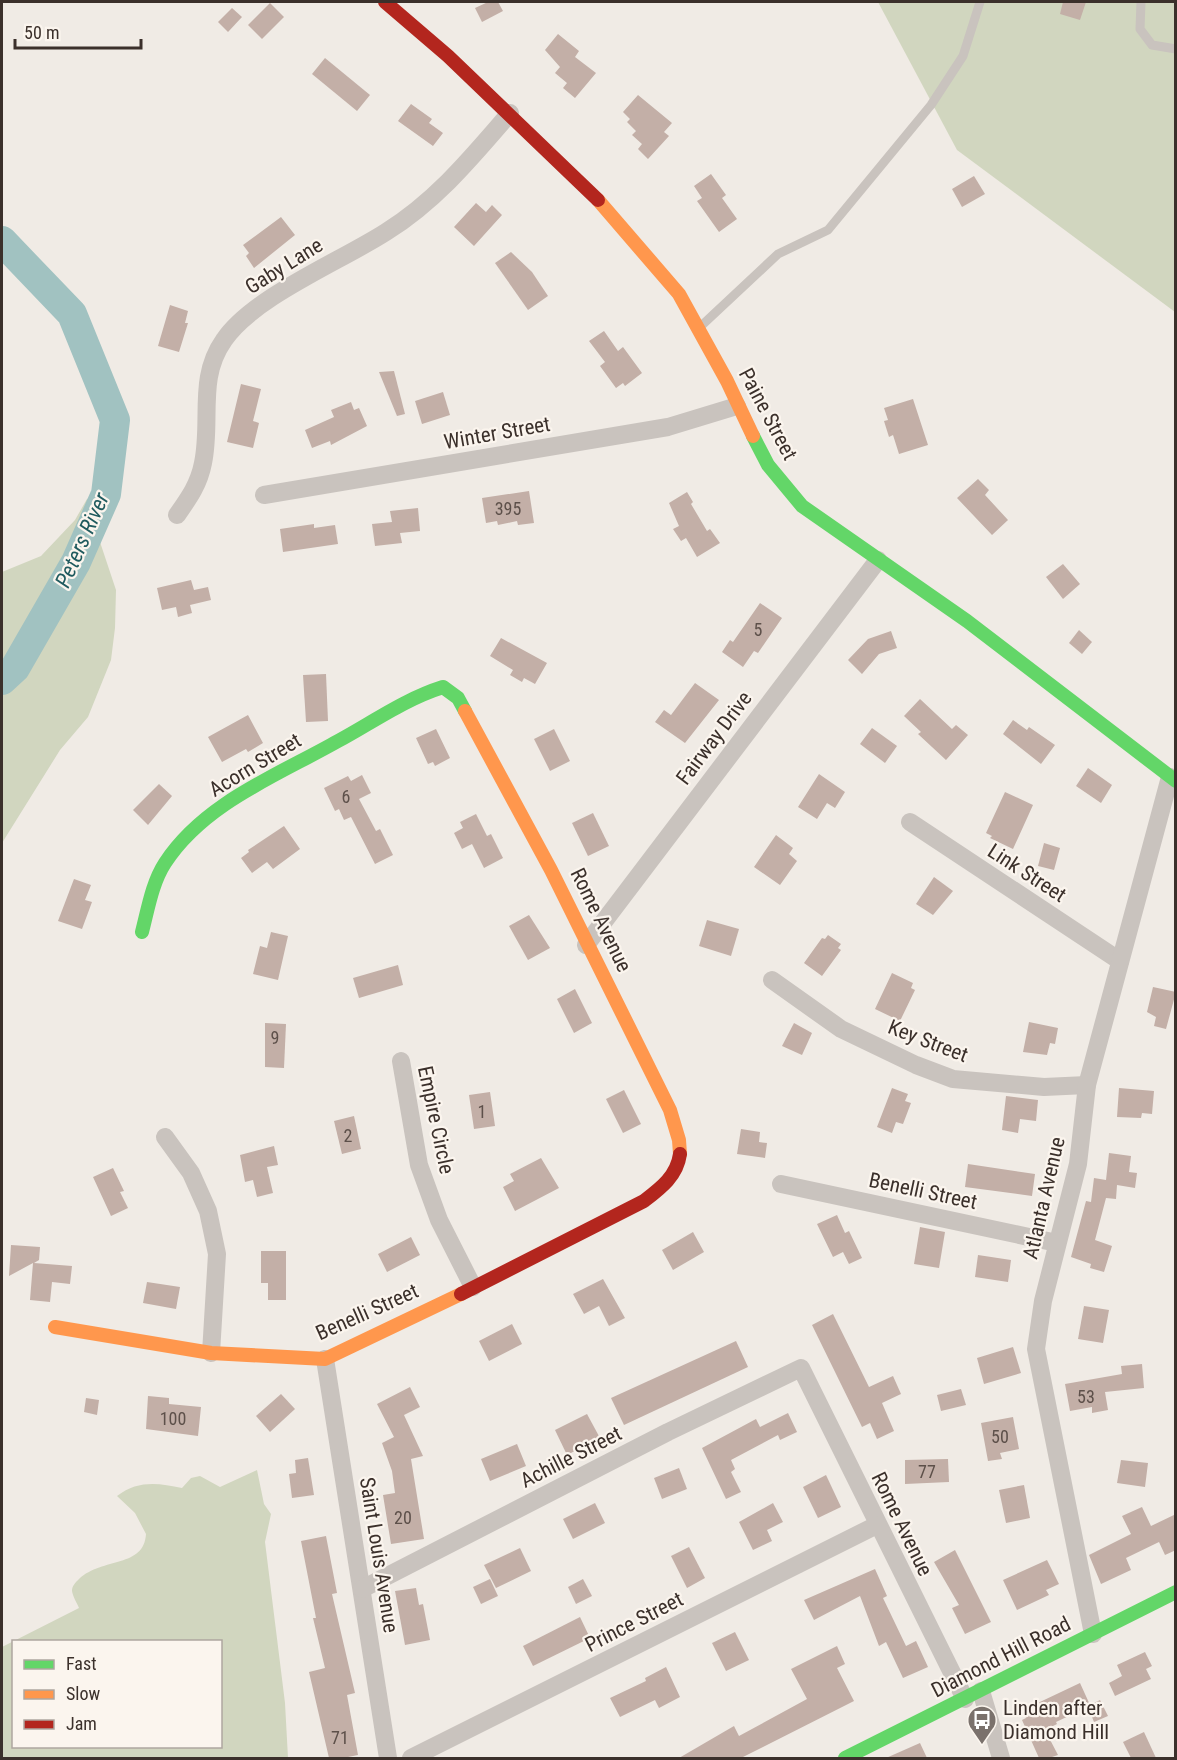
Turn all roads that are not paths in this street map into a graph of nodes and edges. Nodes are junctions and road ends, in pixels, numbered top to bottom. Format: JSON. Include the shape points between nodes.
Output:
{"nodes":[{"id":1,"x":385,"y":2,"type":"edge"},
{"id":2,"x":980,"y":2,"type":"edge"},
{"id":3,"x":1141,"y":2,"type":"edge"},
{"id":4,"x":1176,"y":49,"type":"edge"},
{"id":5,"x":510,"y":113,"type":"junction"},
{"id":6,"x":698,"y":328,"type":"junction"},
{"id":7,"x":736,"y":406,"type":"junction"},
{"id":8,"x":264,"y":495,"type":"dead end"},
{"id":9,"x":177,"y":515,"type":"dead end"},
{"id":10,"x":878,"y":560,"type":"junction"},
{"id":11,"x":443,"y":687,"type":"joint"},
{"id":12,"x":1173,"y":779,"type":"edge"},
{"id":13,"x":910,"y":822,"type":"dead end"},
{"id":14,"x":142,"y":932,"type":"dead end"},
{"id":15,"x":586,"y":945,"type":"junction"},
{"id":16,"x":1120,"y":961,"type":"junction"},
{"id":17,"x":772,"y":980,"type":"dead end"},
{"id":18,"x":401,"y":1061,"type":"dead end"},
{"id":19,"x":1088,"y":1084,"type":"junction"},
{"id":20,"x":165,"y":1137,"type":"dead end"},
{"id":21,"x":668,"y":1184,"type":"joint"},
{"id":22,"x":781,"y":1184,"type":"dead end"},
{"id":23,"x":1057,"y":1243,"type":"junction"},
{"id":24,"x":473,"y":1287,"type":"junction"},
{"id":25,"x":55,"y":1327,"type":"dead end"},
{"id":26,"x":211,"y":1353,"type":"junction"},
{"id":27,"x":325,"y":1359,"type":"junction"},
{"id":28,"x":801,"y":1368,"type":"joint"},
{"id":29,"x":877,"y":1525,"type":"junction"},
{"id":30,"x":362,"y":1589,"type":"junction"},
{"id":31,"x":1176,"y":1592,"type":"edge"},
{"id":32,"x":1093,"y":1634,"type":"junction"},
{"id":33,"x":973,"y":1695,"type":"junction"},
{"id":34,"x":388,"y":1758,"type":"edge"},
{"id":35,"x":411,"y":1758,"type":"edge"},
{"id":36,"x":845,"y":1758,"type":"edge"},
{"id":37,"x":1001,"y":1758,"type":"edge"}],
"edges":[{"from":1,"to":5,"type":"street","name":"Paine Street"},
{"from":2,"to":6,"type":"lane","via":[[963,56],[944,86],[828,230],[778,254]]},
{"from":3,"to":4,"type":"lane","via":[[1140,29],[1152,45]]},
{"from":5,"to":6,"type":"street","name":"Paine Street","via":[[587,187],[679,294]]},
{"from":5,"to":9,"type":"street","name":"Gaby Lane","via":[[430,199],[387,232],[247,316],[225,338],[210,365],[203,462],[195,489]]},
{"from":6,"to":7,"type":"street","name":"Paine Street"},
{"from":7,"to":8,"type":"street","name":"Winter Street","via":[[668,427]]},
{"from":7,"to":10,"type":"street","name":"Paine Street","via":[[768,465],[802,506]]},
{"from":10,"to":12,"type":"street","name":"Paine Street","via":[[967,621]]},
{"from":10,"to":15,"type":"street","name":"Fairway Drive"},
{"from":11,"to":14,"type":"street","name":"Acorn Street","via":[[424,692],[233,800],[196,827],[164,863]]},
{"from":11,"to":15,"type":"street","name":"Rome Avenue","via":[[458,698],[551,870]]},
{"from":12,"to":16,"type":"street","name":"Atlanta Avenue"},
{"from":13,"to":16,"type":"street","name":"Link Street"},
{"from":15,"to":21,"type":"street","name":"Rome Avenue","via":[[636,1037],[677,1128],[682,1153]]},
{"from":16,"to":19,"type":"street","name":"Atlanta Avenue"},
{"from":17,"to":19,"type":"street","name":"Key Street","via":[[841,1029],[953,1079],[1044,1087]]},
{"from":18,"to":24,"type":"street","name":"Empire Circle","via":[[419,1165],[439,1220]]},
{"from":19,"to":23,"type":"street","name":"Atlanta Avenue","via":[[1078,1164]]},
{"from":20,"to":26,"type":"street","via":[[191,1173],[208,1211],[218,1254]]},
{"from":21,"to":24,"type":"street","name":"Benelli Street","via":[[644,1201]]},
{"from":22,"to":23,"type":"street","name":"Benelli Street"},
{"from":23,"to":32,"type":"street","name":"Atlanta Avenue","via":[[1036,1349]]},
{"from":24,"to":27,"type":"street","name":"Benelli Street"},
{"from":25,"to":26,"type":"street","name":"Benelli Street"},
{"from":26,"to":27,"type":"street","name":"Benelli Street"},
{"from":27,"to":30,"type":"street","name":"Saint Louis Avenue"},
{"from":28,"to":29,"type":"street","name":"Rome Avenue"},
{"from":28,"to":30,"type":"street","name":"Achille Street"},
{"from":29,"to":33,"type":"street","name":"Rome Avenue"},
{"from":29,"to":35,"type":"street","name":"Prince Street"},
{"from":30,"to":34,"type":"street","name":"Saint Louis Avenue"},
{"from":31,"to":32,"type":"street","name":"Diamond Hill Road"},
{"from":32,"to":33,"type":"street","name":"Diamond Hill Road"},
{"from":33,"to":36,"type":"street","name":"Diamond Hill Road"},
{"from":33,"to":37,"type":"street","name":"Rome Avenue"}]}
